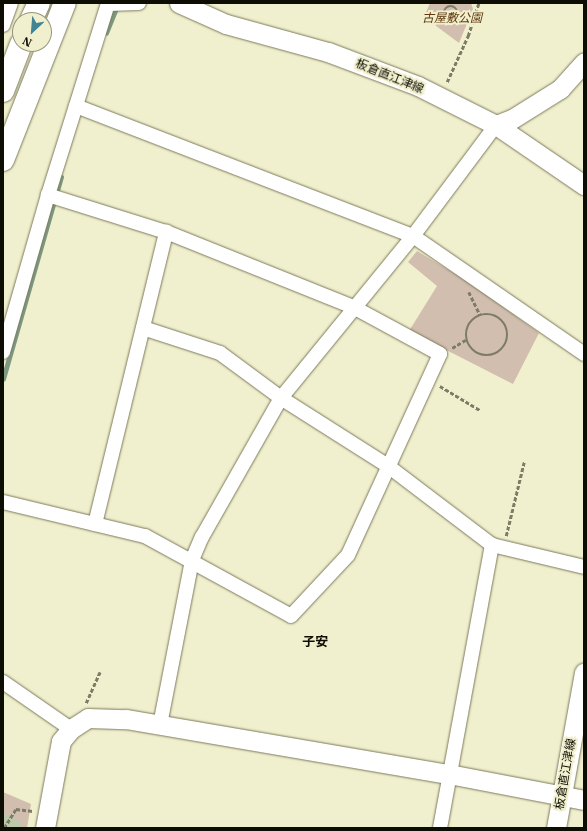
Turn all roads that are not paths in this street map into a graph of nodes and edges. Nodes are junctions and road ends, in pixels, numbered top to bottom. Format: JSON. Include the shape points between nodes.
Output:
{"nodes":[{"id":1,"x":11,"y":3,"type":"edge"},
{"id":2,"x":65,"y":3,"type":"edge"},
{"id":3,"x":139,"y":3,"type":"edge"},
{"id":4,"x":179,"y":3,"type":"edge"},
{"id":5,"x":3,"y":25,"type":"edge"},
{"id":6,"x":18,"y":52,"type":"edge"},
{"id":7,"x":584,"y":62,"type":"edge"},
{"id":8,"x":3,"y":91,"type":"edge"},
{"id":9,"x":76,"y":106,"type":"junction"},
{"id":10,"x":496,"y":125,"type":"junction"},
{"id":11,"x":3,"y":160,"type":"edge"},
{"id":12,"x":584,"y":185,"type":"edge"},
{"id":13,"x":48,"y":195,"type":"junction"},
{"id":14,"x":166,"y":232,"type":"junction"},
{"id":15,"x":413,"y":236,"type":"junction"},
{"id":16,"x":353,"y":307,"type":"junction"},
{"id":17,"x":143,"y":328,"type":"junction"},
{"id":18,"x":3,"y":352,"type":"edge"},
{"id":19,"x":584,"y":354,"type":"edge"},
{"id":20,"x":282,"y":398,"type":"junction"},
{"id":21,"x":388,"y":466,"type":"junction"},
{"id":22,"x":3,"y":502,"type":"edge"},
{"id":23,"x":95,"y":524,"type":"junction"},
{"id":24,"x":498,"y":547,"type":"junction"},
{"id":25,"x":192,"y":560,"type":"junction"},
{"id":26,"x":584,"y":567,"type":"edge"},
{"id":27,"x":584,"y":672,"type":"edge"},
{"id":28,"x":3,"y":682,"type":"edge"},
{"id":29,"x":160,"y":725,"type":"junction"},
{"id":30,"x":71,"y":729,"type":"junction"},
{"id":31,"x":449,"y":774,"type":"junction"},
{"id":32,"x":562,"y":794,"type":"junction"},
{"id":33,"x":584,"y":800,"type":"edge"},
{"id":34,"x":45,"y":828,"type":"edge"},
{"id":35,"x":440,"y":828,"type":"edge"},
{"id":36,"x":556,"y":828,"type":"edge"}],
"edges":[{"from":1,"to":5,"type":"street"},
{"from":2,"to":11,"type":"highway"},
{"from":3,"to":9,"type":"street","via":[[108,4]]},
{"from":4,"to":10,"type":"street","name":"板倉直江津線","via":[[226,24],[328,52],[411,83]]},
{"from":6,"to":8,"type":"highway"},
{"from":7,"to":10,"type":"street","via":[[560,89],[512,119]]},
{"from":9,"to":13,"type":"street"},
{"from":9,"to":15,"type":"street"},
{"from":10,"to":12,"type":"street","name":"板倉直江津線"},
{"from":10,"to":15,"type":"street"},
{"from":13,"to":14,"type":"street"},
{"from":13,"to":18,"type":"street"},
{"from":14,"to":16,"type":"street"},
{"from":14,"to":17,"type":"street"},
{"from":15,"to":16,"type":"street"},
{"from":15,"to":19,"type":"street"},
{"from":16,"to":20,"type":"street"},
{"from":16,"to":21,"type":"street","via":[[440,354]]},
{"from":17,"to":20,"type":"street","via":[[220,353]]},
{"from":17,"to":23,"type":"street"},
{"from":20,"to":21,"type":"street"},
{"from":20,"to":25,"type":"street","via":[[202,537]]},
{"from":21,"to":24,"type":"street"},
{"from":21,"to":25,"type":"street","via":[[348,555],[291,616]]},
{"from":22,"to":23,"type":"street"},
{"from":23,"to":25,"type":"street","via":[[145,536]]},
{"from":24,"to":26,"type":"street"},
{"from":24,"to":31,"type":"street"},
{"from":25,"to":29,"type":"street"},
{"from":27,"to":32,"type":"street","name":"板倉直江津線"},
{"from":28,"to":30,"type":"street"},
{"from":29,"to":30,"type":"street","via":[[119,719],[88,718]]},
{"from":29,"to":31,"type":"street"},
{"from":30,"to":34,"type":"street","via":[[61,741],[56,759]]},
{"from":31,"to":32,"type":"street"},
{"from":31,"to":35,"type":"street"},
{"from":32,"to":33,"type":"street"},
{"from":32,"to":36,"type":"street","name":"板倉直江津線"}]}
